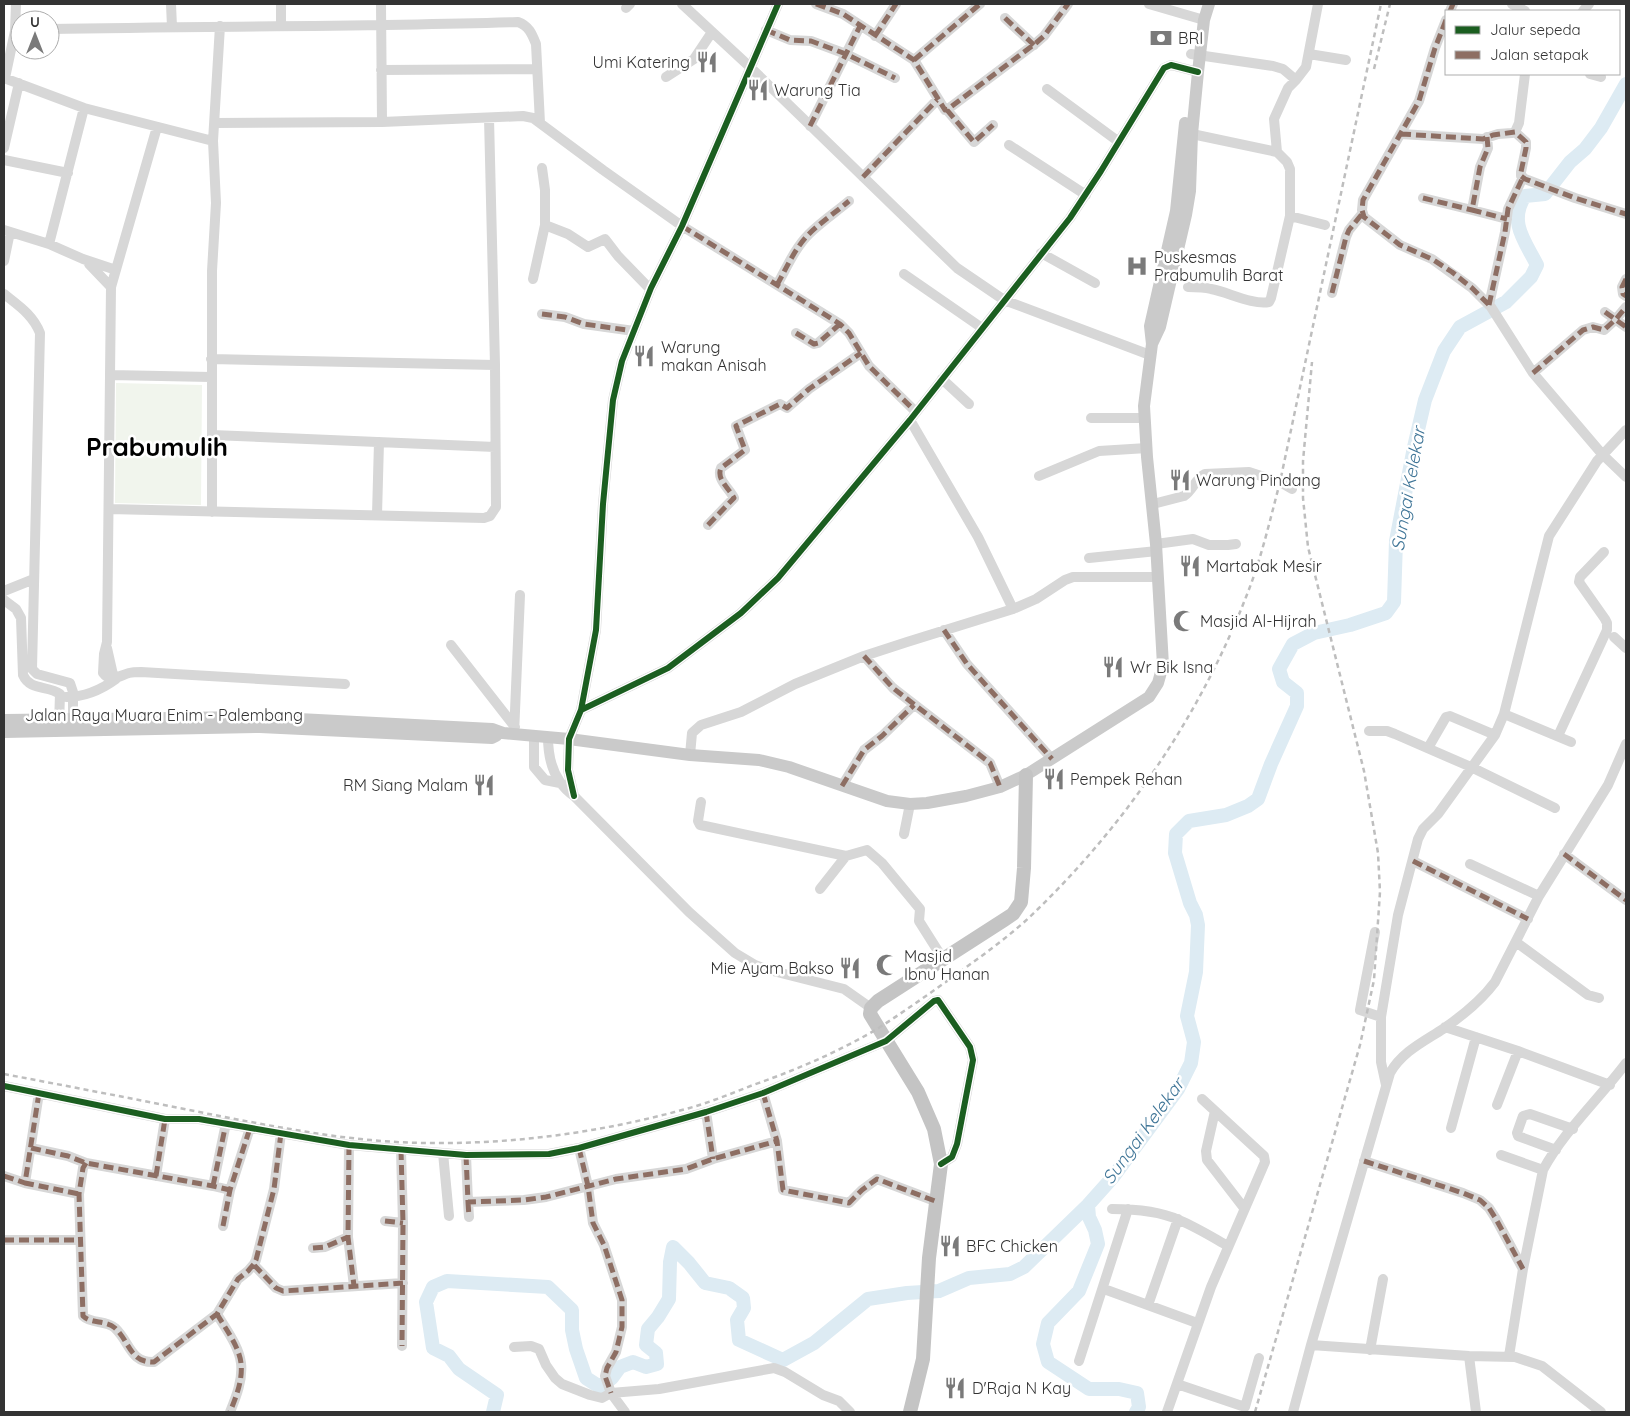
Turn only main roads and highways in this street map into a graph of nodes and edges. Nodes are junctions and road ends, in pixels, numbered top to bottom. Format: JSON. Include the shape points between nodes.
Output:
{"nodes":[{"id":1,"x":1200,"y":4,"type":"edge"},
{"id":2,"x":1209,"y":4,"type":"edge"},
{"id":3,"x":1200,"y":19,"type":"junction"},
{"id":4,"x":4,"y":720,"type":"edge"},
{"id":5,"x":58,"y":726,"type":"junction"},
{"id":6,"x":4,"y":732,"type":"edge"},
{"id":7,"x":1026,"y":775,"type":"junction"},
{"id":8,"x":914,"y":1409,"type":"edge"}],
"edges":[{"from":1,"to":3,"type":"main road","name":"Jalan Raya Muara Enim - Palembang"},
{"from":2,"to":3,"type":"main road","name":"Jalan Raya Muara Enim - Palembang"},
{"from":3,"to":7,"type":"main road","name":"Jalan Raya Muara Enim - Palembang","via":[[1188,135],[1190,192],[1160,327],[1151,350],[1145,396],[1163,665],[1155,690],[1149,697]]},
{"from":4,"to":5,"type":"main road","name":"Jalan Raya Muara Enim - Palembang"},
{"from":5,"to":6,"type":"main road","name":"Jalan Raya Muara Enim - Palembang"},
{"from":5,"to":7,"type":"main road","name":"Jalan Raya Muara Enim - Palembang","via":[[260,727],[492,738],[510,732],[690,755],[759,760],[887,801],[910,804],[966,796],[1000,787]]},
{"from":7,"to":8,"type":"highway","via":[[1021,902],[1013,914],[871,1008],[870,1014],[918,1092],[934,1129],[941,1164],[927,1283],[923,1359]]}]}
